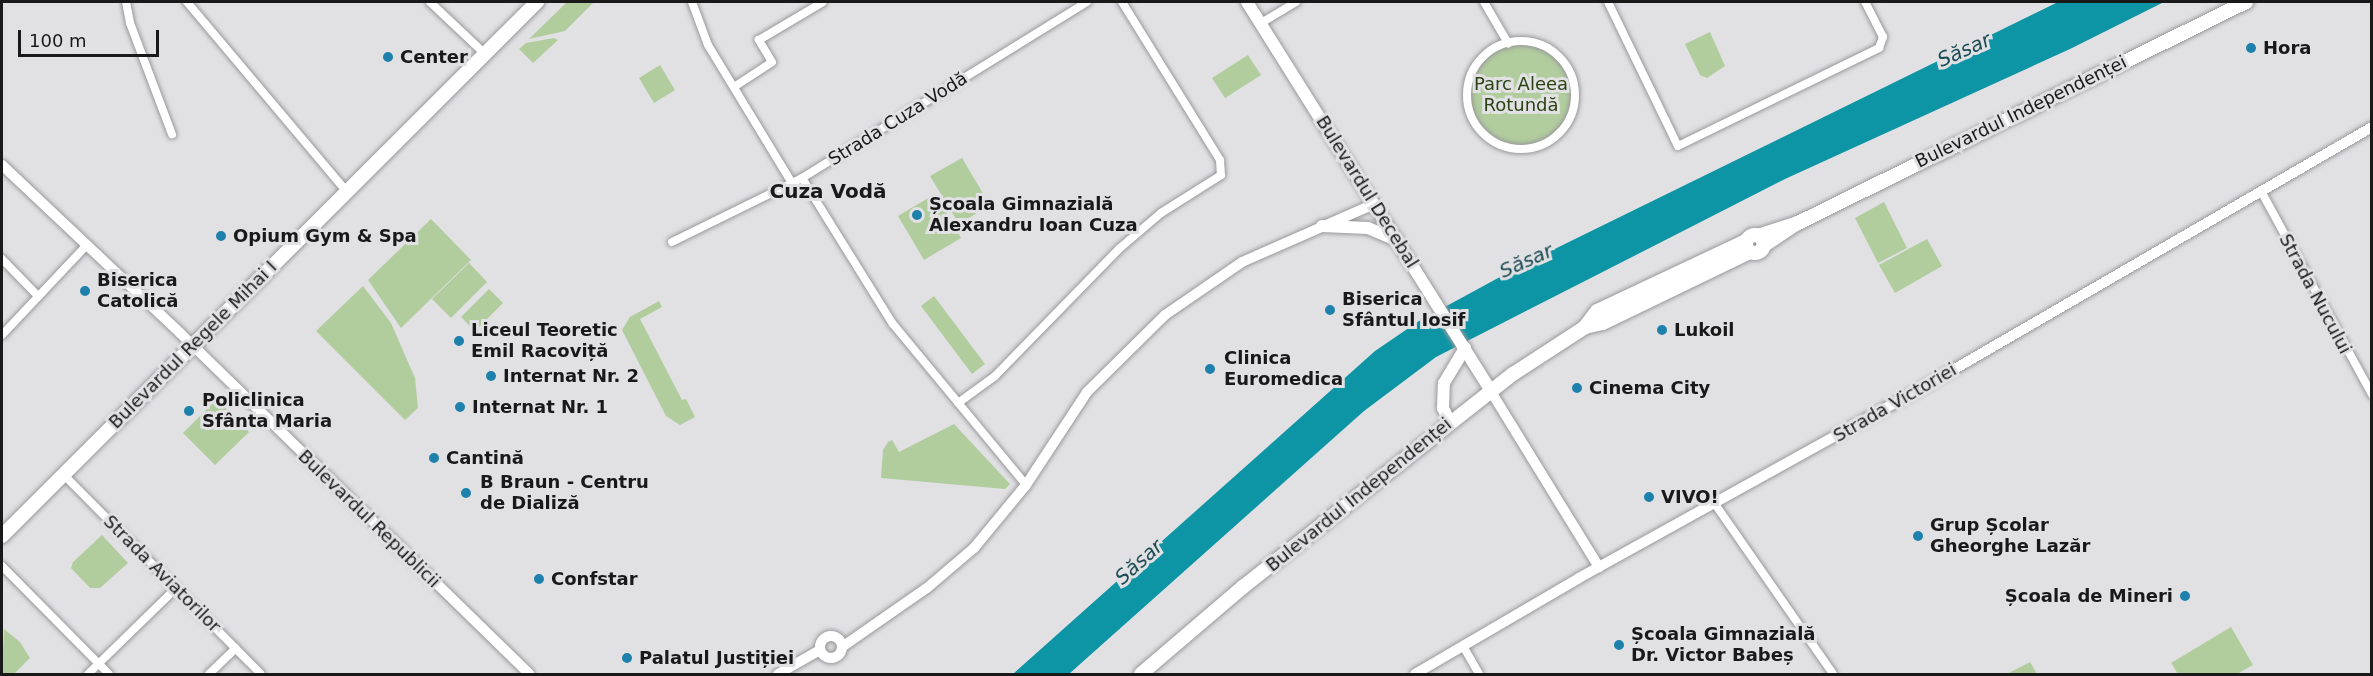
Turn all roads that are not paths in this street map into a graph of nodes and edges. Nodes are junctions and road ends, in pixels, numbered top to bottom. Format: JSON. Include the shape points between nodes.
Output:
{"nodes":[{"id":1,"x":126,"y":2,"type":"edge"},
{"id":2,"x":187,"y":2,"type":"edge"},
{"id":3,"x":430,"y":2,"type":"edge"},
{"id":4,"x":537,"y":2,"type":"edge"},
{"id":5,"x":692,"y":2,"type":"edge"},
{"id":6,"x":823,"y":2,"type":"edge"},
{"id":7,"x":1087,"y":2,"type":"edge"},
{"id":8,"x":1122,"y":2,"type":"edge"},
{"id":9,"x":1247,"y":2,"type":"edge"},
{"id":10,"x":1296,"y":2,"type":"edge"},
{"id":11,"x":1484,"y":2,"type":"edge"},
{"id":12,"x":1608,"y":2,"type":"edge"},
{"id":13,"x":1865,"y":2,"type":"edge"},
{"id":14,"x":2246,"y":2,"type":"edge"},
{"id":15,"x":1261,"y":23,"type":"junction"},
{"id":16,"x":1508,"y":43,"type":"junction"},
{"id":17,"x":485,"y":54,"type":"junction"},
{"id":18,"x":734,"y":87,"type":"junction"},
{"id":19,"x":2372,"y":127,"type":"edge"},
{"id":20,"x":172,"y":134,"type":"dead end"},
{"id":21,"x":2,"y":165,"type":"edge"},
{"id":22,"x":802,"y":178,"type":"junction"},
{"id":23,"x":792,"y":183,"type":"junction"},
{"id":24,"x":2261,"y":190,"type":"junction"},
{"id":25,"x":346,"y":191,"type":"junction"},
{"id":26,"x":1374,"y":204,"type":"junction"},
{"id":27,"x":1322,"y":226,"type":"junction"},
{"id":28,"x":1398,"y":241,"type":"junction"},
{"id":29,"x":672,"y":242,"type":"dead end"},
{"id":30,"x":86,"y":246,"type":"junction"},
{"id":31,"x":2,"y":259,"type":"edge"},
{"id":32,"x":38,"y":296,"type":"junction"},
{"id":33,"x":2,"y":335,"type":"edge"},
{"id":34,"x":193,"y":346,"type":"junction"},
{"id":35,"x":1465,"y":348,"type":"junction"},
{"id":36,"x":1490,"y":390,"type":"junction"},
{"id":37,"x":2372,"y":395,"type":"edge"},
{"id":38,"x":958,"y":403,"type":"junction"},
{"id":39,"x":1450,"y":422,"type":"junction"},
{"id":40,"x":66,"y":472,"type":"junction"},
{"id":41,"x":1026,"y":485,"type":"junction"},
{"id":42,"x":1715,"y":504,"type":"junction"},
{"id":43,"x":2,"y":536,"type":"edge"},
{"id":44,"x":2,"y":566,"type":"edge"},
{"id":45,"x":1599,"y":567,"type":"junction"},
{"id":46,"x":176,"y":588,"type":"junction"},
{"id":47,"x":841,"y":643,"type":"junction"},
{"id":48,"x":1463,"y":646,"type":"junction"},
{"id":49,"x":236,"y":648,"type":"junction"},
{"id":50,"x":822,"y":653,"type":"junction"},
{"id":51,"x":99,"y":664,"type":"junction"},
{"id":52,"x":88,"y":675,"type":"edge"},
{"id":53,"x":109,"y":675,"type":"edge"},
{"id":54,"x":209,"y":675,"type":"edge"},
{"id":55,"x":261,"y":675,"type":"edge"},
{"id":56,"x":529,"y":675,"type":"edge"},
{"id":57,"x":778,"y":675,"type":"edge"},
{"id":58,"x":1141,"y":675,"type":"edge"},
{"id":59,"x":1415,"y":675,"type":"edge"},
{"id":60,"x":1479,"y":675,"type":"edge"},
{"id":61,"x":1833,"y":675,"type":"edge"}],
"edges":[{"from":1,"to":20,"type":"street","via":[[130,23]]},
{"from":2,"to":25,"type":"street"},
{"from":3,"to":17,"type":"street"},
{"from":4,"to":17,"type":"main road","name":"Bulevardul Regele Mihai I"},
{"from":5,"to":18,"type":"street","via":[[708,45]]},
{"from":6,"to":18,"type":"street","via":[[759,40],[772,62]]},
{"from":7,"to":22,"type":"street","name":"Strada Cuza Vodă"},
{"from":8,"to":38,"type":"street","via":[[1222,167],[1216,180],[1161,213],[1128,241],[995,376]]},
{"from":9,"to":15,"type":"main road","name":"Bulevardul Decebal"},
{"from":10,"to":15,"type":"street"},
{"from":11,"to":16,"type":"street"},
{"from":12,"to":13,"type":"street","via":[[1678,146],[1879,48],[1883,37]]},
{"from":14,"to":36,"type":"main road","name":"Bulevardul Independenței","via":[[1796,224],[1598,311],[1585,327]]},
{"from":15,"to":26,"type":"main road","name":"Bulevardul Decebal"},
{"from":16,"to":16,"type":"street","via":[[1490,51],[1473,71],[1467,88],[1470,114],[1479,129],[1500,145],[1535,147],[1551,140],[1567,123],[1574,103],[1574,86],[1563,62],[1550,50],[1533,43]]},
{"from":17,"to":25,"type":"main road","name":"Bulevardul Regele Mihai I"},
{"from":18,"to":23,"type":"street"},
{"from":19,"to":24,"type":"street","name":"Strada Victoriei"},
{"from":21,"to":30,"type":"street","name":"Bulevardul Republicii"},
{"from":22,"to":23,"type":"street","name":"Strada Cuza Vodă"},
{"from":22,"to":38,"type":"street","via":[[878,304]]},
{"from":23,"to":29,"type":"street","name":"Strada Cuza Vodă"},
{"from":24,"to":37,"type":"street","name":"Strada Nucului"},
{"from":24,"to":42,"type":"street","name":"Strada Victoriei"},
{"from":25,"to":34,"type":"main road","name":"Bulevardul Regele Mihai I"},
{"from":26,"to":27,"type":"street"},
{"from":26,"to":28,"type":"main road","name":"Bulevardul Decebal"},
{"from":27,"to":28,"type":"main road","via":[[1368,228]]},
{"from":27,"to":41,"type":"street","via":[[1227,271],[1146,331],[1087,392]]},
{"from":28,"to":35,"type":"main road","name":"Bulevardul Decebal"},
{"from":30,"to":32,"type":"street"},
{"from":30,"to":34,"type":"street","name":"Bulevardul Republicii"},
{"from":31,"to":32,"type":"street"},
{"from":32,"to":33,"type":"street"},
{"from":34,"to":40,"type":"main road","name":"Bulevardul Regele Mihai I"},
{"from":34,"to":56,"type":"street","name":"Bulevardul Republicii"},
{"from":35,"to":36,"type":"main road","name":"Bulevardul Decebal"},
{"from":35,"to":39,"type":"main road","via":[[1444,383],[1443,408]]},
{"from":36,"to":39,"type":"main road","name":"Bulevardul Independenței"},
{"from":36,"to":45,"type":"street","name":"Bulevardul Decebal"},
{"from":38,"to":41,"type":"street"},
{"from":39,"to":58,"type":"main road","name":"Bulevardul Independenței","via":[[1243,587]]},
{"from":40,"to":43,"type":"main road","name":"Bulevardul Regele Mihai I"},
{"from":40,"to":46,"type":"street","name":"Strada Aviatorilor"},
{"from":41,"to":47,"type":"street","via":[[959,562]]},
{"from":42,"to":45,"type":"street","name":"Strada Victoriei"},
{"from":42,"to":61,"type":"street"},
{"from":44,"to":51,"type":"street"},
{"from":45,"to":48,"type":"street","name":"Strada Victoriei"},
{"from":46,"to":49,"type":"street","name":"Strada Aviatorilor"},
{"from":46,"to":51,"type":"street"},
{"from":47,"to":50,"type":"street","via":[[836,657]]},
{"from":47,"to":50,"type":"street","via":[[825,638]]},
{"from":48,"to":59,"type":"street","name":"Strada Victoriei"},
{"from":48,"to":60,"type":"street"},
{"from":49,"to":54,"type":"street"},
{"from":49,"to":55,"type":"street","name":"Strada Aviatorilor"},
{"from":50,"to":57,"type":"street"},
{"from":51,"to":52,"type":"street"},
{"from":51,"to":53,"type":"street"}]}
